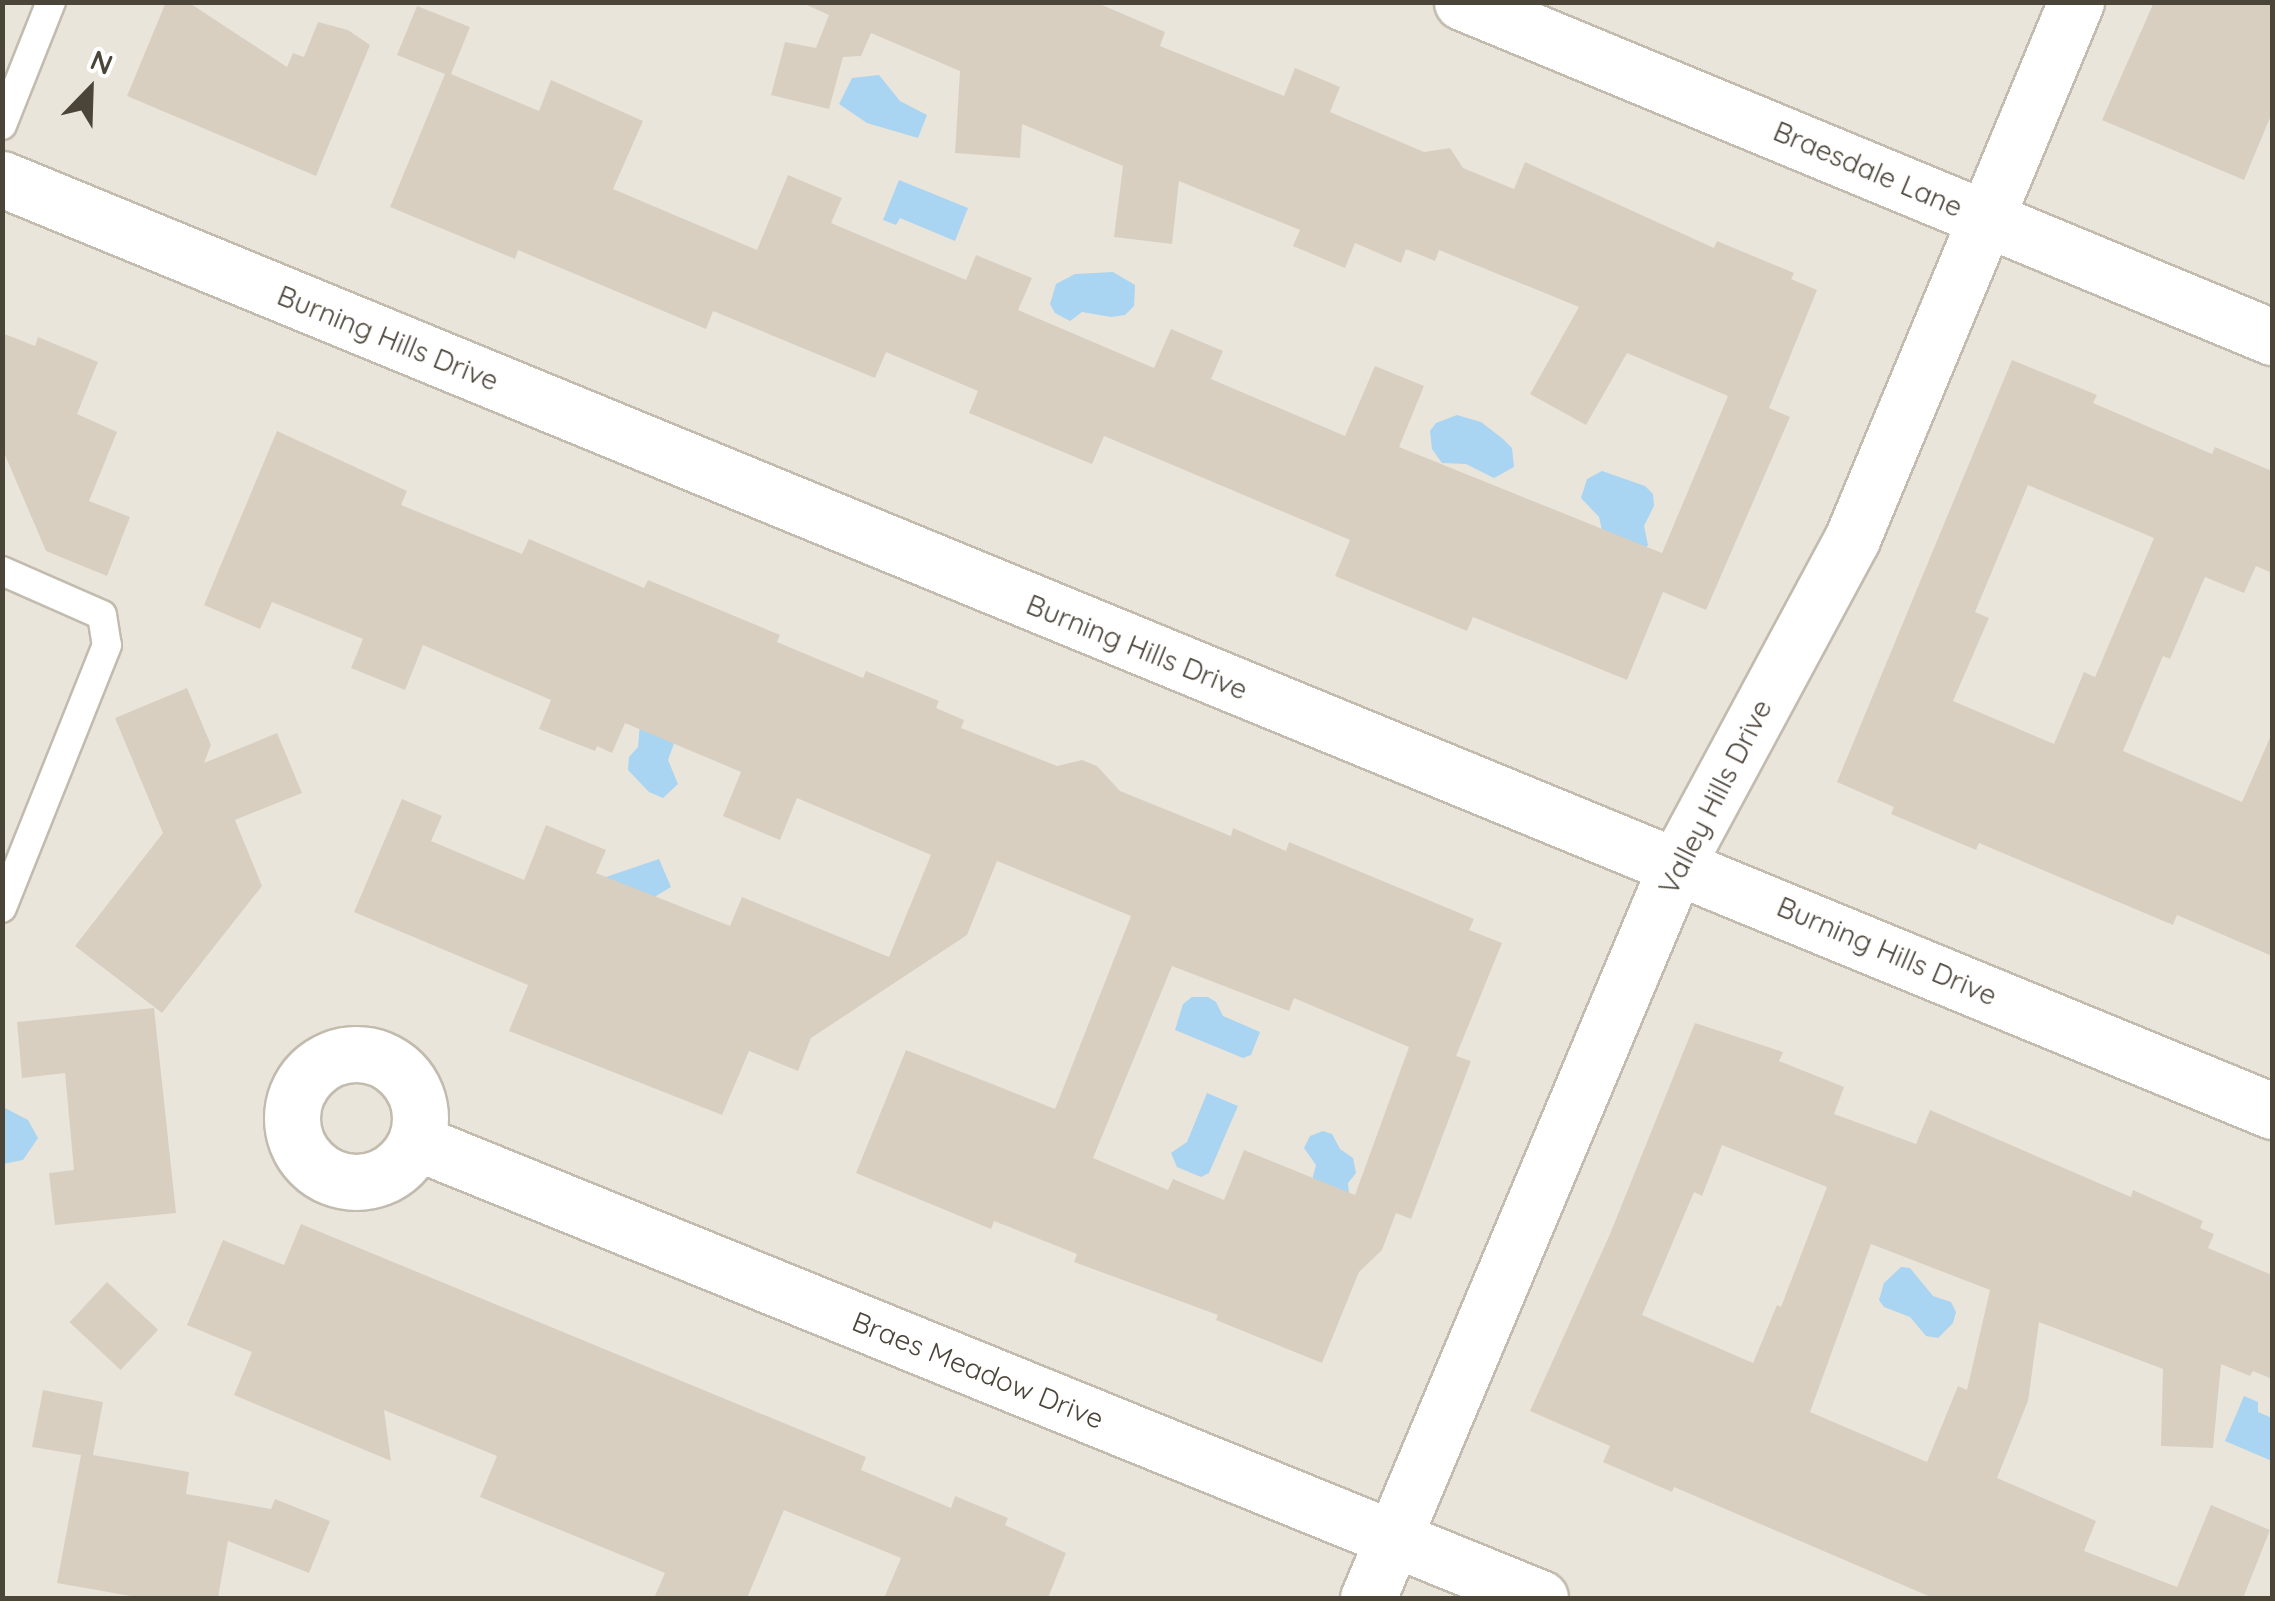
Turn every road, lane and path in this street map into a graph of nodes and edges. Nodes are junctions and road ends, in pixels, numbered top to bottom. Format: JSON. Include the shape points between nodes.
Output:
{"nodes":[{"id":1,"x":51,"y":2,"type":"edge"},
{"id":2,"x":1462,"y":2,"type":"edge"},
{"id":3,"x":2076,"y":2,"type":"edge"},
{"id":4,"x":2,"y":125,"type":"edge"},
{"id":5,"x":2,"y":179,"type":"edge"},
{"id":6,"x":1988,"y":221,"type":"junction"},
{"id":7,"x":2272,"y":337,"type":"edge"},
{"id":8,"x":2,"y":571,"type":"edge"},
{"id":9,"x":1677,"y":864,"type":"junction"},
{"id":10,"x":2,"y":908,"type":"edge"},
{"id":11,"x":2272,"y":1111,"type":"edge"},
{"id":12,"x":416,"y":1142,"type":"dead end"},
{"id":13,"x":1392,"y":1538,"type":"junction"},
{"id":14,"x":1368,"y":1598,"type":"edge"},
{"id":15,"x":1540,"y":1598,"type":"edge"}],
"edges":[{"from":1,"to":4,"type":"lane"},
{"from":2,"to":6,"type":"street","name":"Braesdale Lane"},
{"from":3,"to":6,"type":"street","name":"Valley Hills Drive"},
{"from":5,"to":9,"type":"street","name":"Burning Hills Drive","via":[[1574,828]]},
{"from":6,"to":7,"type":"street","name":"Braesdale Lane"},
{"from":6,"to":9,"type":"street","name":"Valley Hills Drive","via":[[1852,539]]},
{"from":8,"to":10,"type":"lane","via":[[102,615],[107,645]]},
{"from":9,"to":11,"type":"street","name":"Burning Hills Drive"},
{"from":9,"to":13,"type":"street","name":"Valley Hills Drive"},
{"from":12,"to":13,"type":"street","name":"Braes Meadow Drive"},
{"from":13,"to":14,"type":"street","name":"Valley Hills Drive"},
{"from":13,"to":15,"type":"street","name":"Braes Meadow Drive"}]}
